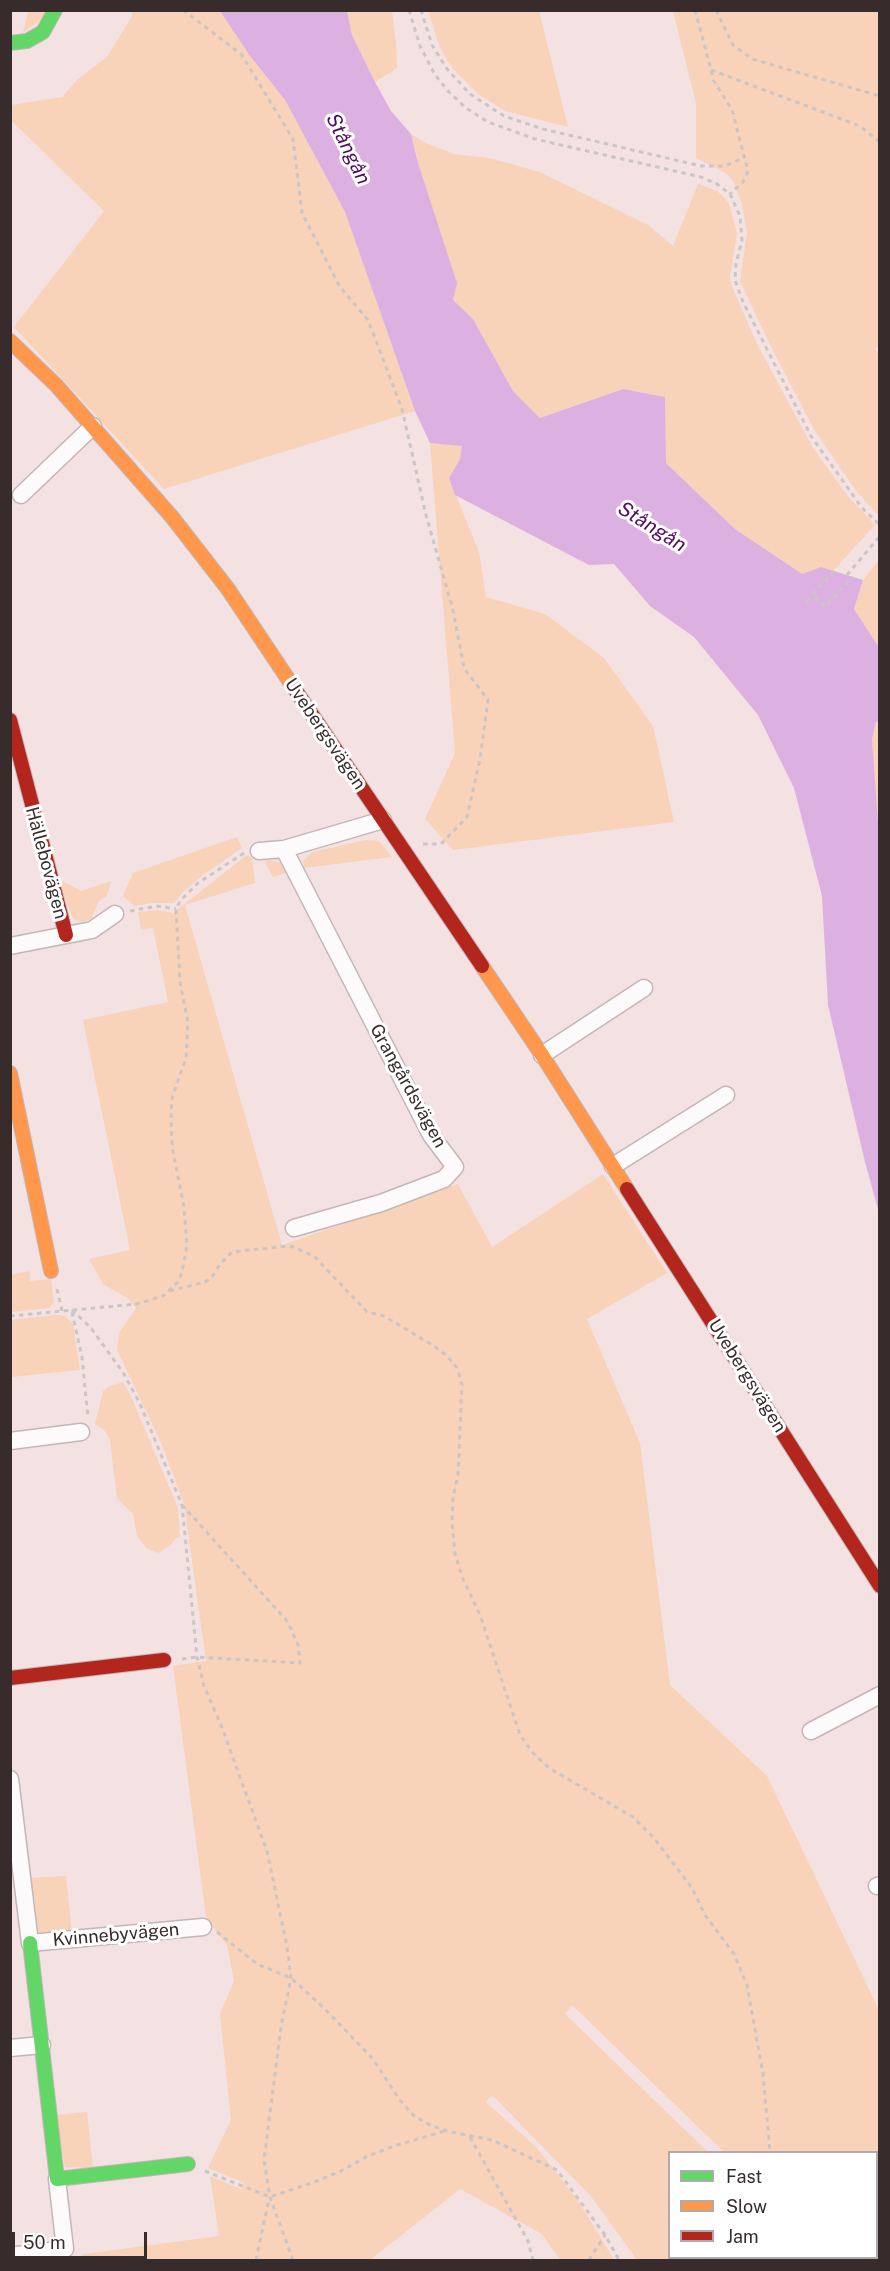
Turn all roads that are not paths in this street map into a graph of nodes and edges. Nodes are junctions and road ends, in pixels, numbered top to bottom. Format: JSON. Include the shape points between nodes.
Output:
{"nodes":[{"id":1,"x":55,"y":10,"type":"edge"},
{"id":2,"x":10,"y":44,"type":"edge"},
{"id":3,"x":10,"y":341,"type":"edge"},
{"id":4,"x":93,"y":426,"type":"junction"},
{"id":5,"x":21,"y":495,"type":"dead end"},
{"id":6,"x":10,"y":720,"type":"edge"},
{"id":7,"x":383,"y":820,"type":"junction"},
{"id":8,"x":284,"y":849,"type":"junction"},
{"id":9,"x":259,"y":851,"type":"road end"},
{"id":10,"x":115,"y":914,"type":"road end"},
{"id":11,"x":66,"y":935,"type":"junction"},
{"id":12,"x":10,"y":946,"type":"edge"},
{"id":13,"x":644,"y":988,"type":"dead end"},
{"id":14,"x":542,"y":1055,"type":"junction"},
{"id":15,"x":10,"y":1073,"type":"edge"},
{"id":16,"x":726,"y":1095,"type":"dead end"},
{"id":17,"x":613,"y":1166,"type":"junction"},
{"id":18,"x":294,"y":1228,"type":"dead end"},
{"id":19,"x":51,"y":1271,"type":"dead end"},
{"id":20,"x":81,"y":1432,"type":"road end"},
{"id":21,"x":10,"y":1441,"type":"edge"},
{"id":22,"x":879,"y":1586,"type":"edge"},
{"id":23,"x":164,"y":1660,"type":"dead end"},
{"id":24,"x":10,"y":1678,"type":"edge"},
{"id":25,"x":879,"y":1695,"type":"edge"},
{"id":26,"x":811,"y":1731,"type":"dead end"},
{"id":27,"x":10,"y":1779,"type":"edge"},
{"id":28,"x":15,"y":1875,"type":"edge"},
{"id":29,"x":203,"y":1927,"type":"road end"},
{"id":30,"x":30,"y":1942,"type":"junction"},
{"id":31,"x":42,"y":2044,"type":"junction"},
{"id":32,"x":10,"y":2048,"type":"edge"},
{"id":33,"x":188,"y":2164,"type":"road end"},
{"id":34,"x":57,"y":2179,"type":"junction"},
{"id":35,"x":10,"y":2256,"type":"edge"}],
"edges":[{"from":1,"to":2,"type":"street","via":[[43,32]]},
{"from":3,"to":4,"type":"street","name":"Uvebergsvägen"},
{"from":4,"to":5,"type":"street"},
{"from":4,"to":7,"type":"street","name":"Uvebergsvägen","via":[[172,517],[228,590]]},
{"from":6,"to":11,"type":"street","name":"Hällebovägen"},
{"from":7,"to":8,"type":"street"},
{"from":7,"to":14,"type":"street","name":"Uvebergsvägen"},
{"from":8,"to":9,"type":"street"},
{"from":8,"to":18,"type":"street","name":"Grangårdsvägen","via":[[431,1135],[455,1167],[444,1179],[381,1203]]},
{"from":10,"to":11,"type":"street","name":"Hällebovägen","via":[[92,930]]},
{"from":11,"to":12,"type":"street","name":"Hällebovägen"},
{"from":13,"to":14,"type":"street"},
{"from":14,"to":17,"type":"street","name":"Uvebergsvägen"},
{"from":15,"to":19,"type":"street"},
{"from":16,"to":17,"type":"street"},
{"from":17,"to":22,"type":"street","name":"Uvebergsvägen"},
{"from":20,"to":21,"type":"street"},
{"from":23,"to":24,"type":"street"},
{"from":25,"to":26,"type":"street"},
{"from":27,"to":28,"type":"street","name":"Kvinnebyvägen"},
{"from":28,"to":30,"type":"street","name":"Kvinnebyvägen"},
{"from":29,"to":30,"type":"street","name":"Kvinnebyvägen"},
{"from":30,"to":31,"type":"street","name":"Kvinnebyvägen"},
{"from":31,"to":32,"type":"street"},
{"from":31,"to":34,"type":"street","name":"Kvinnebyvägen"},
{"from":33,"to":34,"type":"street"},
{"from":34,"to":35,"type":"street","name":"Kvinnebyvägen","via":[[64,2249]]}]}
